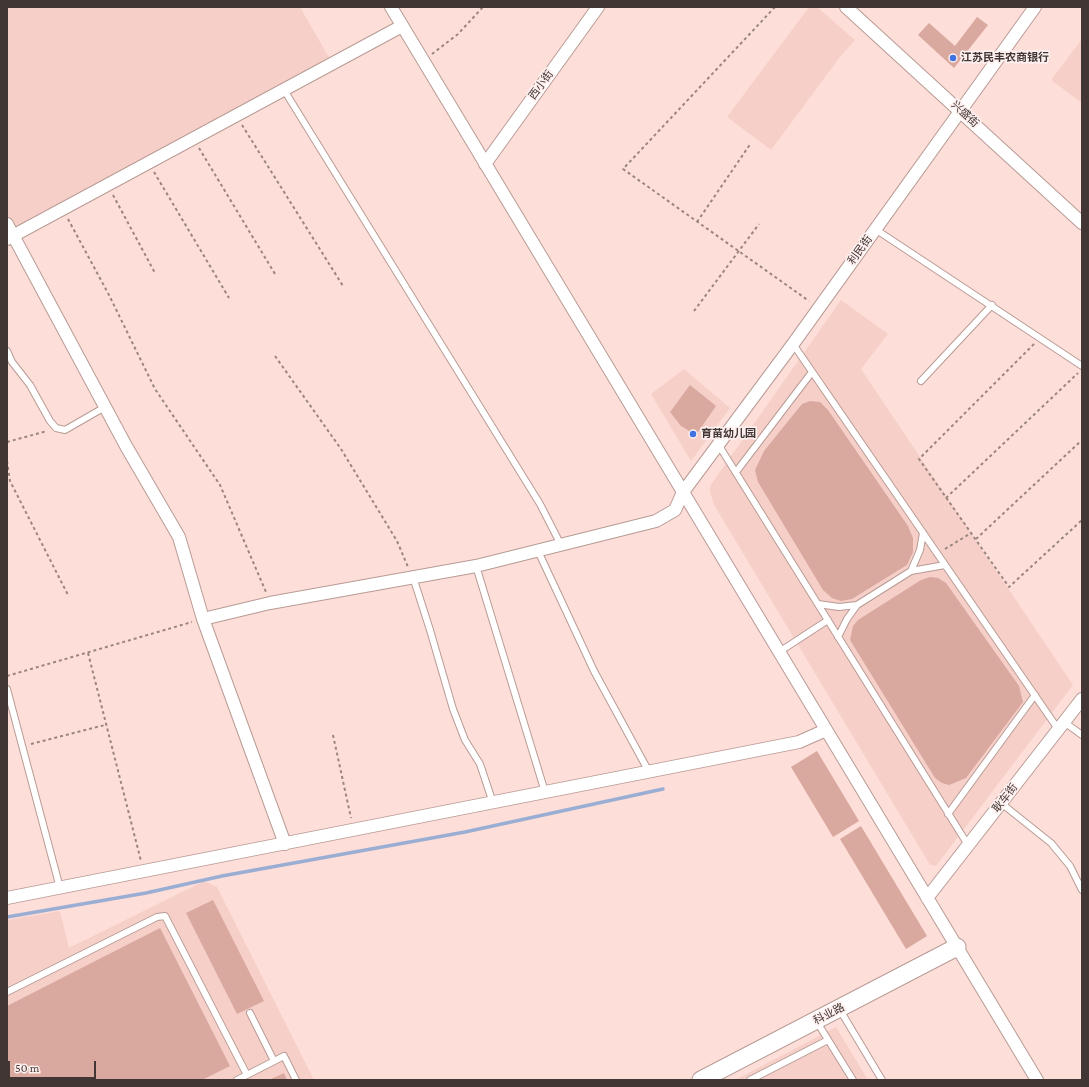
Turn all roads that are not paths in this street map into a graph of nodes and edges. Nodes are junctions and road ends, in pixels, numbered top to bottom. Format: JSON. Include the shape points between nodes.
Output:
{"nodes":[{"id":1,"x":391,"y":7,"type":"edge"},
{"id":2,"x":598,"y":7,"type":"edge"},
{"id":3,"x":846,"y":7,"type":"edge"},
{"id":4,"x":1035,"y":7,"type":"edge"},
{"id":5,"x":402,"y":26,"type":"junction"},
{"id":6,"x":284,"y":90,"type":"junction"},
{"id":7,"x":960,"y":110,"type":"junction"},
{"id":8,"x":485,"y":164,"type":"junction"},
{"id":9,"x":7,"y":224,"type":"edge"},
{"id":10,"x":1082,"y":224,"type":"edge"},
{"id":11,"x":875,"y":229,"type":"junction"},
{"id":12,"x":10,"y":237,"type":"edge"},
{"id":13,"x":992,"y":305,"type":"junction"},
{"id":14,"x":793,"y":344,"type":"junction"},
{"id":15,"x":7,"y":351,"type":"edge"},
{"id":16,"x":1082,"y":366,"type":"edge"},
{"id":17,"x":812,"y":372,"type":"junction"},
{"id":18,"x":921,"y":381,"type":"dead end"},
{"id":19,"x":105,"y":407,"type":"junction"},
{"id":20,"x":718,"y":444,"type":"junction"},
{"id":21,"x":736,"y":472,"type":"junction"},
{"id":22,"x":683,"y":492,"type":"junction"},
{"id":23,"x":923,"y":533,"type":"junction"},
{"id":24,"x":561,"y":545,"type":"junction"},
{"id":25,"x":538,"y":551,"type":"junction"},
{"id":26,"x":476,"y":566,"type":"junction"},
{"id":27,"x":945,"y":566,"type":"junction"},
{"id":28,"x":911,"y":571,"type":"junction"},
{"id":29,"x":413,"y":577,"type":"junction"},
{"id":30,"x":818,"y":604,"type":"junction"},
{"id":31,"x":857,"y":604,"type":"junction"},
{"id":32,"x":203,"y":619,"type":"junction"},
{"id":33,"x":828,"y":620,"type":"junction"},
{"id":34,"x":838,"y":637,"type":"junction"},
{"id":35,"x":779,"y":652,"type":"junction"},
{"id":36,"x":7,"y":688,"type":"edge"},
{"id":37,"x":1035,"y":695,"type":"junction"},
{"id":38,"x":1082,"y":699,"type":"edge"},
{"id":39,"x":1061,"y":726,"type":"junction"},
{"id":40,"x":826,"y":730,"type":"junction"},
{"id":41,"x":1082,"y":735,"type":"edge"},
{"id":42,"x":649,"y":772,"type":"junction"},
{"id":43,"x":545,"y":792,"type":"junction"},
{"id":44,"x":493,"y":803,"type":"junction"},
{"id":45,"x":1001,"y":803,"type":"junction"},
{"id":46,"x":948,"y":814,"type":"junction"},
{"id":47,"x":285,"y":844,"type":"junction"},
{"id":48,"x":968,"y":846,"type":"junction"},
{"id":49,"x":60,"y":888,"type":"junction"},
{"id":50,"x":1082,"y":890,"type":"edge"},
{"id":51,"x":7,"y":898,"type":"edge"},
{"id":52,"x":927,"y":898,"type":"junction"},
{"id":53,"x":957,"y":948,"type":"junction"},
{"id":54,"x":7,"y":992,"type":"edge"},
{"id":55,"x":839,"y":1008,"type":"junction"},
{"id":56,"x":250,"y":1014,"type":"dead end"},
{"id":57,"x":816,"y":1020,"type":"junction"},
{"id":58,"x":828,"y":1040,"type":"junction"},
{"id":59,"x":274,"y":1061,"type":"junction"},
{"id":60,"x":247,"y":1074,"type":"junction"},
{"id":61,"x":237,"y":1080,"type":"edge"},
{"id":62,"x":296,"y":1080,"type":"edge"},
{"id":63,"x":701,"y":1080,"type":"edge"},
{"id":64,"x":750,"y":1080,"type":"edge"},
{"id":65,"x":853,"y":1080,"type":"edge"},
{"id":66,"x":882,"y":1080,"type":"edge"},
{"id":67,"x":1037,"y":1080,"type":"edge"}],
"edges":[{"from":1,"to":5,"type":"street"},
{"from":2,"to":8,"type":"street","name":"西小街"},
{"from":3,"to":7,"type":"street","name":"兴盛街"},
{"from":4,"to":7,"type":"street","name":"利民街"},
{"from":5,"to":6,"type":"street"},
{"from":5,"to":8,"type":"street"},
{"from":6,"to":12,"type":"street"},
{"from":6,"to":24,"type":"lane","via":[[540,504]]},
{"from":7,"to":10,"type":"street","name":"兴盛街"},
{"from":7,"to":11,"type":"street","name":"利民街"},
{"from":8,"to":22,"type":"street"},
{"from":9,"to":12,"type":"street"},
{"from":11,"to":13,"type":"lane"},
{"from":11,"to":14,"type":"street","name":"利民街"},
{"from":12,"to":19,"type":"street"},
{"from":13,"to":16,"type":"lane"},
{"from":13,"to":18,"type":"lane"},
{"from":14,"to":17,"type":"lane"},
{"from":14,"to":20,"type":"street","name":"利民街"},
{"from":15,"to":19,"type":"lane","via":[[56,428],[65,430]]},
{"from":17,"to":21,"type":"lane"},
{"from":17,"to":23,"type":"lane"},
{"from":19,"to":32,"type":"street","via":[[179,537]]},
{"from":20,"to":21,"type":"lane"},
{"from":20,"to":22,"type":"street","name":"利民街"},
{"from":21,"to":30,"type":"lane"},
{"from":22,"to":24,"type":"street","name":"利民街","via":[[675,510],[656,521]]},
{"from":22,"to":35,"type":"street"},
{"from":23,"to":27,"type":"lane"},
{"from":23,"to":28,"type":"lane","via":[[920,550]]},
{"from":24,"to":25,"type":"street","name":"利民街"},
{"from":25,"to":26,"type":"street","name":"利民街"},
{"from":25,"to":42,"type":"lane","via":[[594,671]]},
{"from":26,"to":29,"type":"street","name":"利民街"},
{"from":26,"to":43,"type":"lane"},
{"from":27,"to":28,"type":"lane"},
{"from":27,"to":37,"type":"lane"},
{"from":28,"to":31,"type":"lane"},
{"from":29,"to":32,"type":"street","name":"利民街","via":[[270,603]]},
{"from":29,"to":44,"type":"lane","via":[[453,709],[465,740],[480,764]]},
{"from":30,"to":31,"type":"lane"},
{"from":30,"to":33,"type":"lane"},
{"from":31,"to":34,"type":"lane"},
{"from":32,"to":47,"type":"street"},
{"from":33,"to":34,"type":"lane"},
{"from":33,"to":35,"type":"lane"},
{"from":34,"to":46,"type":"lane"},
{"from":35,"to":40,"type":"street"},
{"from":36,"to":49,"type":"lane"},
{"from":37,"to":39,"type":"lane"},
{"from":37,"to":46,"type":"lane"},
{"from":38,"to":39,"type":"street","name":"耿车街"},
{"from":39,"to":41,"type":"lane"},
{"from":39,"to":45,"type":"street","name":"耿车街"},
{"from":40,"to":42,"type":"street","via":[[798,742]]},
{"from":40,"to":52,"type":"street"},
{"from":42,"to":43,"type":"street"},
{"from":43,"to":44,"type":"street"},
{"from":44,"to":47,"type":"street"},
{"from":45,"to":48,"type":"street","name":"耿车街"},
{"from":45,"to":50,"type":"lane","via":[[1051,843],[1070,866]]},
{"from":46,"to":48,"type":"lane"},
{"from":47,"to":49,"type":"street"},
{"from":48,"to":52,"type":"street","name":"耿车街"},
{"from":49,"to":51,"type":"street"},
{"from":52,"to":53,"type":"street"},
{"from":53,"to":55,"type":"street","name":"科业路"},
{"from":53,"to":67,"type":"street"},
{"from":54,"to":60,"type":"lane","via":[[157,917],[165,916]]},
{"from":55,"to":57,"type":"street","name":"科业路"},
{"from":55,"to":66,"type":"lane"},
{"from":56,"to":59,"type":"lane"},
{"from":57,"to":58,"type":"lane"},
{"from":57,"to":63,"type":"street","name":"科业路"},
{"from":58,"to":64,"type":"lane"},
{"from":58,"to":65,"type":"lane"},
{"from":59,"to":60,"type":"lane"},
{"from":59,"to":62,"type":"lane","via":[[284,1056]]},
{"from":60,"to":61,"type":"lane"}]}
